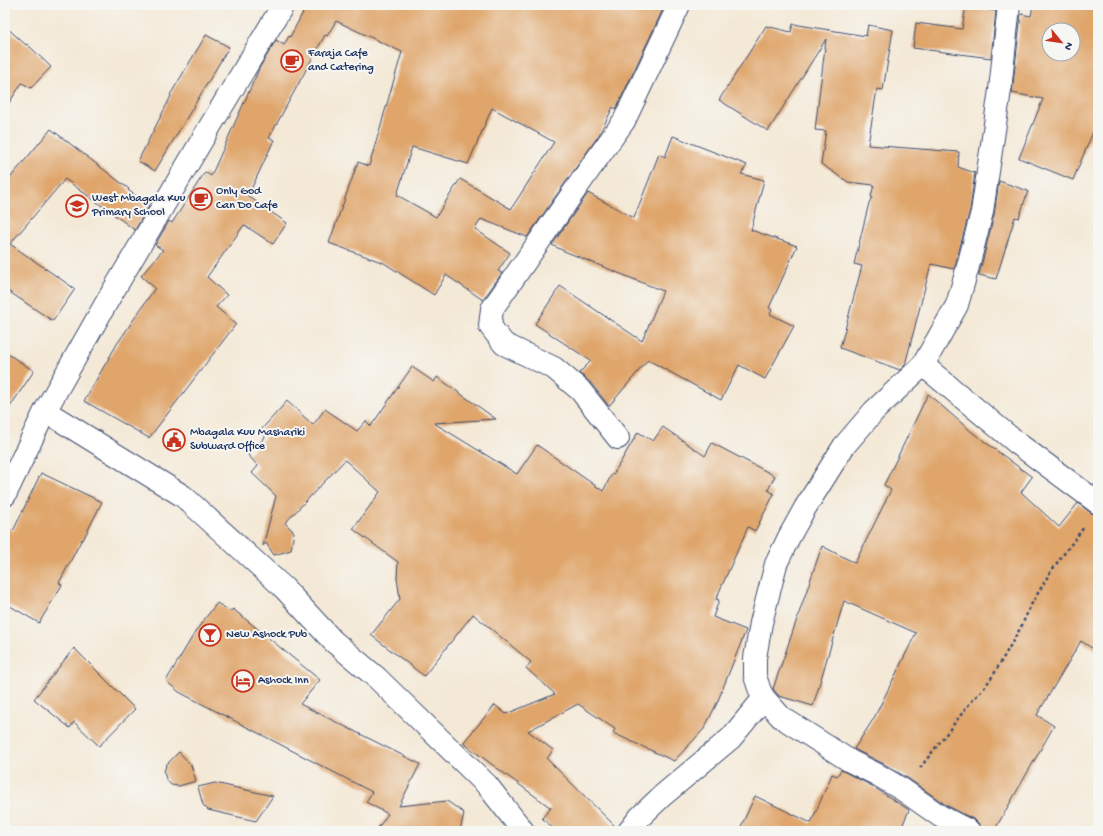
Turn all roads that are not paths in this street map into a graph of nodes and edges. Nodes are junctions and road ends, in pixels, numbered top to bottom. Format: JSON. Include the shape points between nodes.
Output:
{"nodes":[{"id":1,"x":283,"y":5,"type":"edge"},
{"id":2,"x":679,"y":5,"type":"edge"},
{"id":3,"x":1009,"y":5,"type":"edge"},
{"id":4,"x":923,"y":365,"type":"junction"},
{"id":5,"x":45,"y":411,"type":"junction"},
{"id":6,"x":618,"y":438,"type":"dead end"},
{"id":7,"x":5,"y":494,"type":"edge"},
{"id":8,"x":1093,"y":512,"type":"edge"},
{"id":9,"x":764,"y":698,"type":"junction"},
{"id":10,"x":523,"y":831,"type":"edge"},
{"id":11,"x":629,"y":831,"type":"edge"},
{"id":12,"x":969,"y":831,"type":"edge"}],
"edges":[{"from":1,"to":5,"type":"street","via":[[113,291]]},
{"from":2,"to":6,"type":"street","via":[[624,121],[492,309],[490,326],[504,344],[554,368],[580,390]]},
{"from":3,"to":4,"type":"street","via":[[1000,90],[979,228],[957,304]]},
{"from":4,"to":8,"type":"street","via":[[1017,443]]},
{"from":4,"to":9,"type":"street","via":[[874,411],[844,446],[805,508],[776,564],[755,658],[755,676]]},
{"from":5,"to":7,"type":"street"},
{"from":5,"to":10,"type":"street","via":[[183,496],[284,588],[333,641],[377,678],[487,785]]},
{"from":9,"to":11,"type":"street","via":[[731,738],[662,796]]},
{"from":9,"to":12,"type":"street","via":[[781,717],[850,761],[903,790],[940,816]]}]}
